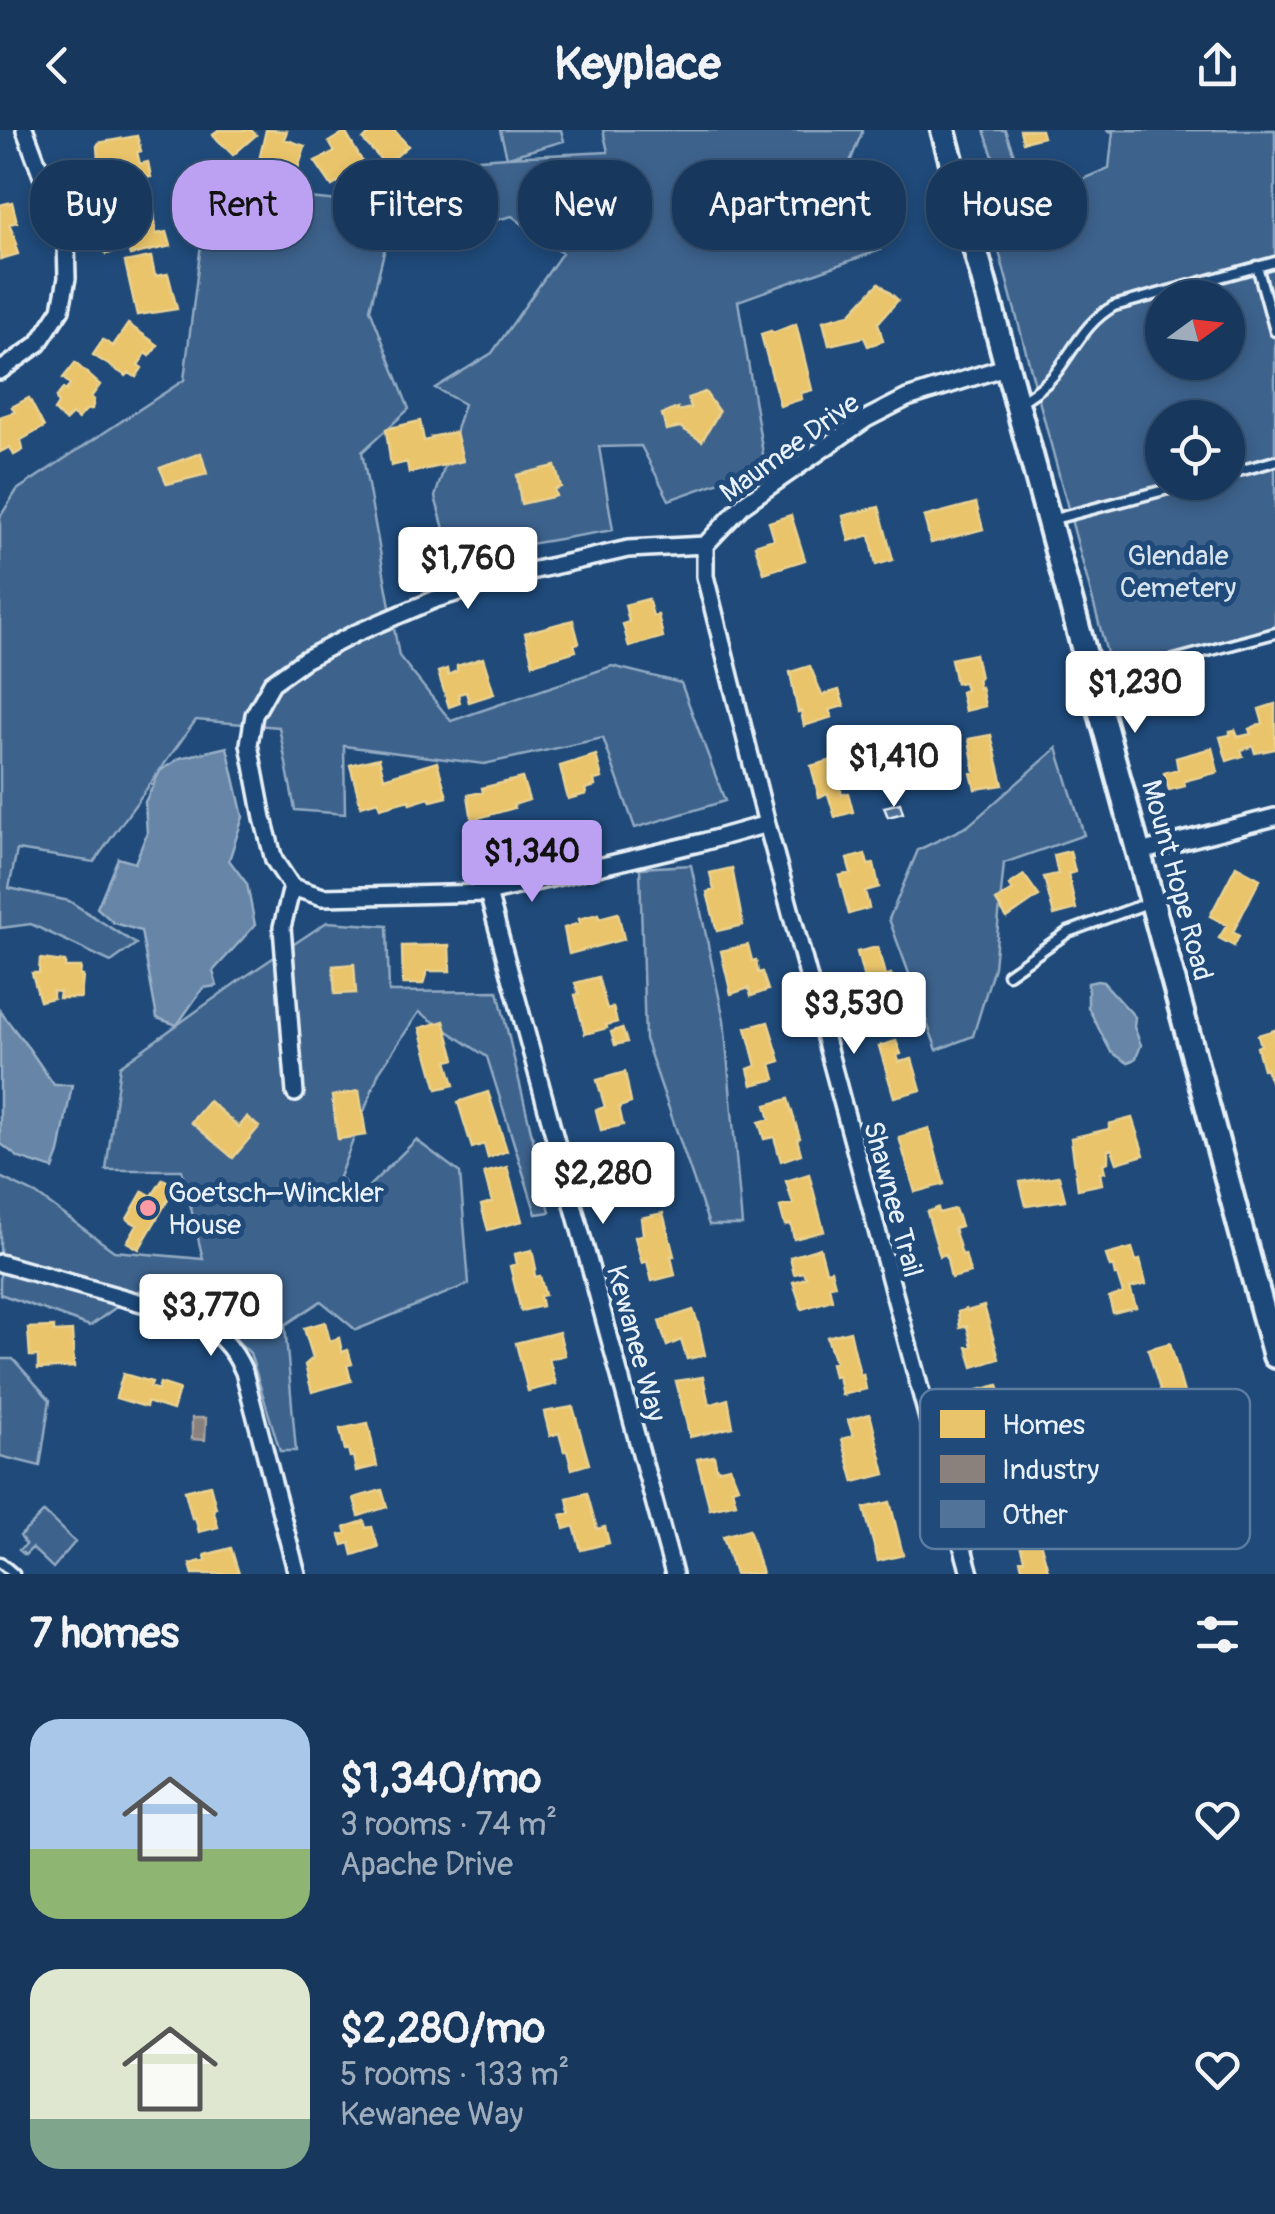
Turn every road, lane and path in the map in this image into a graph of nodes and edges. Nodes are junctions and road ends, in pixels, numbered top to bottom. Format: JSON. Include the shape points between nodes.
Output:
{"nodes":[{"id":1,"x":25,"y":130,"type":"edge"},
{"id":2,"x":943,"y":130,"type":"edge"},
{"id":3,"x":1275,"y":262,"type":"edge"},
{"id":4,"x":1257,"y":266,"type":"junction"},
{"id":5,"x":1275,"y":331,"type":"edge"},
{"id":6,"x":1008,"y":366,"type":"junction"},
{"id":7,"x":0,"y":371,"type":"edge"},
{"id":8,"x":1018,"y":403,"type":"junction"},
{"id":9,"x":1275,"y":462,"type":"edge"},
{"id":10,"x":1245,"y":470,"type":"edge"},
{"id":11,"x":1145,"y":495,"type":"edge"},
{"id":12,"x":1050,"y":521,"type":"junction"},
{"id":13,"x":705,"y":544,"type":"junction"},
{"id":14,"x":1275,"y":633,"type":"edge"},
{"id":15,"x":1094,"y":682,"type":"junction"},
{"id":16,"x":1275,"y":817,"type":"edge"},
{"id":17,"x":767,"y":824,"type":"junction"},
{"id":18,"x":1140,"y":852,"type":"junction"},
{"id":19,"x":292,"y":887,"type":"junction"},
{"id":20,"x":488,"y":893,"type":"junction"},
{"id":21,"x":1152,"y":902,"type":"junction"},
{"id":22,"x":1008,"y":974,"type":"dead end"},
{"id":23,"x":295,"y":1093,"type":"dead end"},
{"id":24,"x":0,"y":1263,"type":"edge"},
{"id":25,"x":1275,"y":1356,"type":"edge"},
{"id":26,"x":920,"y":1389,"type":"edge"},
{"id":27,"x":963,"y":1549,"type":"edge"},
{"id":28,"x":0,"y":1562,"type":"edge"},
{"id":29,"x":14,"y":1574,"type":"edge"},
{"id":30,"x":297,"y":1574,"type":"edge"},
{"id":31,"x":674,"y":1574,"type":"edge"},
{"id":32,"x":970,"y":1574,"type":"edge"}],
"edges":[{"from":1,"to":7,"type":"street","via":[[66,241],[67,278],[62,309],[38,344]]},
{"from":2,"to":6,"type":"street","name":"Mount Hope Road"},
{"from":3,"to":4,"type":"lane"},
{"from":4,"to":5,"type":"lane"},
{"from":4,"to":8,"type":"lane","via":[[1114,306],[1084,330],[1042,388]]},
{"from":6,"to":8,"type":"street","name":"Mount Hope Road"},
{"from":6,"to":13,"type":"street","name":"Maumee Drive","via":[[907,398],[866,419],[744,504]]},
{"from":8,"to":12,"type":"street","name":"Mount Hope Road"},
{"from":9,"to":10,"type":"lane"},
{"from":11,"to":12,"type":"lane"},
{"from":12,"to":15,"type":"street","name":"Mount Hope Road"},
{"from":13,"to":17,"type":"street","name":"Shawnee Trail","via":[[705,576]]},
{"from":13,"to":19,"type":"street","via":[[628,548],[436,599],[356,633],[272,684],[254,715],[249,744],[274,860]]},
{"from":14,"to":15,"type":"lane"},
{"from":15,"to":18,"type":"street","name":"Mount Hope Road"},
{"from":16,"to":18,"type":"street"},
{"from":17,"to":20,"type":"street"},
{"from":17,"to":26,"type":"street","name":"Shawnee Trail"},
{"from":18,"to":21,"type":"street","name":"Mount Hope Road"},
{"from":19,"to":20,"type":"street","via":[[323,896]]},
{"from":19,"to":23,"type":"street","via":[[282,928]]},
{"from":20,"to":31,"type":"street","name":"Kewanee Way"},
{"from":21,"to":22,"type":"lane","via":[[1068,932]]},
{"from":21,"to":25,"type":"street","name":"Mount Hope Road"},
{"from":24,"to":30,"type":"street","via":[[191,1317],[224,1339],[244,1372]]},
{"from":27,"to":32,"type":"street","name":"Shawnee Trail"},
{"from":28,"to":29,"type":"lane"}]}
